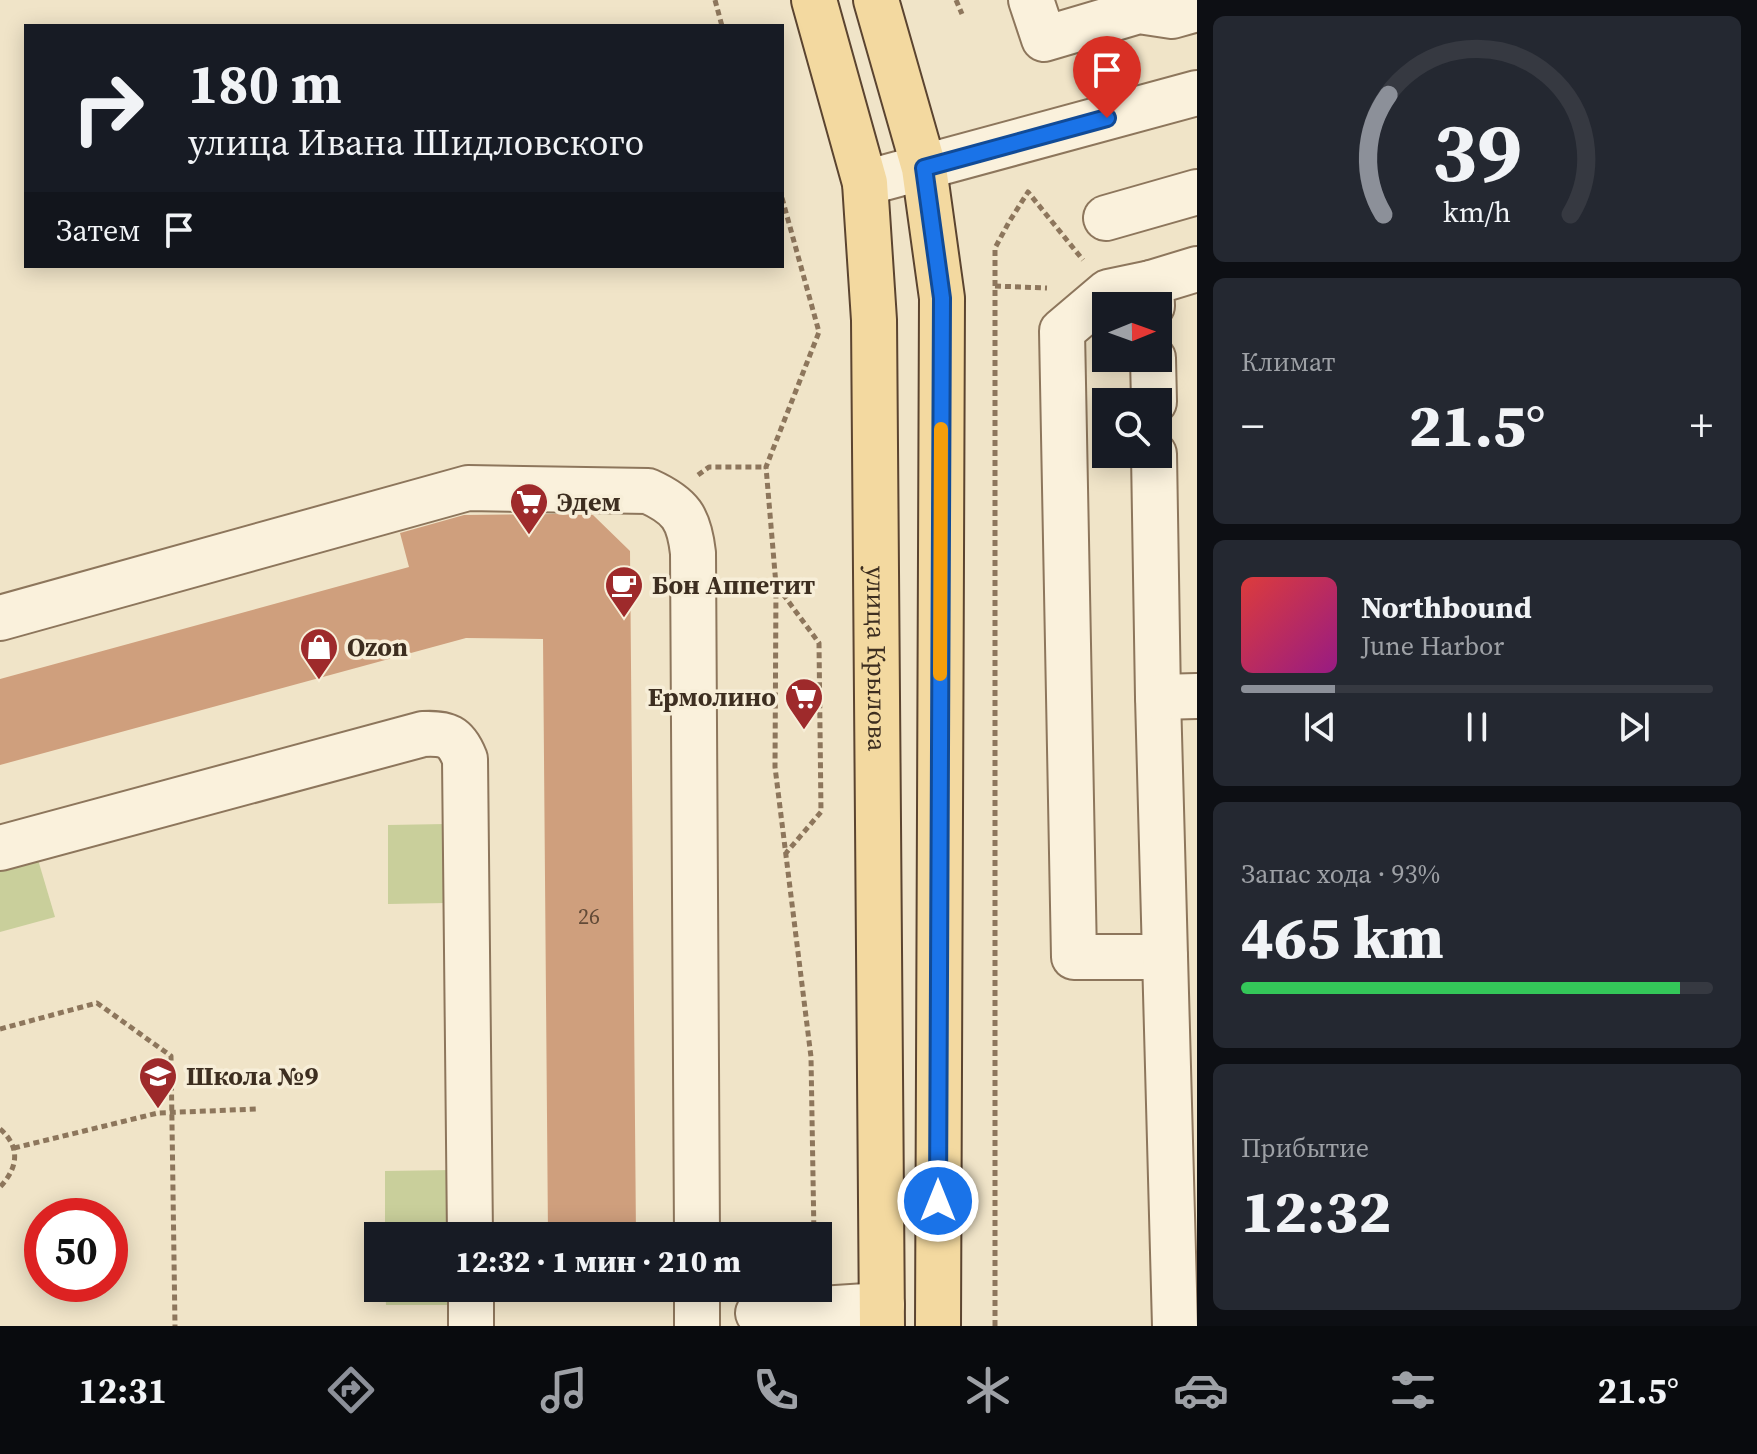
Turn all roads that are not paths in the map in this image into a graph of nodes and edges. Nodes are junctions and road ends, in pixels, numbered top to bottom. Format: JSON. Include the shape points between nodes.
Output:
{"nodes":[{"id":1,"x":814,"y":0,"type":"edge"},
{"id":2,"x":876,"y":0,"type":"edge"},
{"id":3,"x":1031,"y":0,"type":"edge"},
{"id":4,"x":1197,"y":9,"type":"edge"},
{"id":5,"x":1197,"y":93,"type":"edge"},
{"id":6,"x":924,"y":168,"type":"junction"},
{"id":7,"x":865,"y":183,"type":"junction"},
{"id":8,"x":1197,"y":192,"type":"edge"},
{"id":9,"x":1106,"y":218,"type":"dead end"},
{"id":10,"x":1197,"y":269,"type":"edge"},
{"id":11,"x":1156,"y":292,"type":"edge"},
{"id":12,"x":1092,"y":306,"type":"edge"},
{"id":13,"x":1155,"y":468,"type":"edge"},
{"id":14,"x":0,"y":618,"type":"edge"},
{"id":15,"x":1178,"y":696,"type":"edge"},
{"id":16,"x":0,"y":848,"type":"edge"},
{"id":17,"x":1165,"y":957,"type":"junction"},
{"id":18,"x":470,"y":1222,"type":"edge"},
{"id":19,"x":697,"y":1222,"type":"edge"},
{"id":20,"x":471,"y":1302,"type":"edge"},
{"id":21,"x":697,"y":1302,"type":"edge"},
{"id":22,"x":758,"y":1313,"type":"dead end"},
{"id":23,"x":882,"y":1315,"type":"edge"},
{"id":24,"x":471,"y":1326,"type":"edge"},
{"id":25,"x":697,"y":1326,"type":"edge"},
{"id":26,"x":938,"y":1326,"type":"edge"},
{"id":27,"x":1175,"y":1326,"type":"edge"}],
"edges":[{"from":1,"to":7,"type":"main road","name":"улица Крылова"},
{"from":2,"to":6,"type":"main road"},
{"from":3,"to":4,"type":"street","via":[[1044,39],[1139,11],[1172,16]]},
{"from":5,"to":6,"type":"street"},
{"from":6,"to":7,"type":"street"},
{"from":6,"to":26,"type":"main road","via":[[942,298]]},
{"from":7,"to":23,"type":"main road","name":"улица Крылова","via":[[874,320]]},
{"from":8,"to":9,"type":"street"},
{"from":10,"to":11,"type":"street"},
{"from":12,"to":17,"type":"street","via":[[1062,331],[1074,957]]},
{"from":13,"to":15,"type":"street"},
{"from":14,"to":19,"type":"street","via":[[468,488],[648,491],[666,499],[690,529],[693,553]]},
{"from":15,"to":17,"type":"street"},
{"from":16,"to":18,"type":"street","via":[[423,734],[451,737],[465,759]]},
{"from":17,"to":27,"type":"street"},
{"from":20,"to":24,"type":"street"},
{"from":21,"to":25,"type":"street"},
{"from":22,"to":23,"type":"street"}]}
